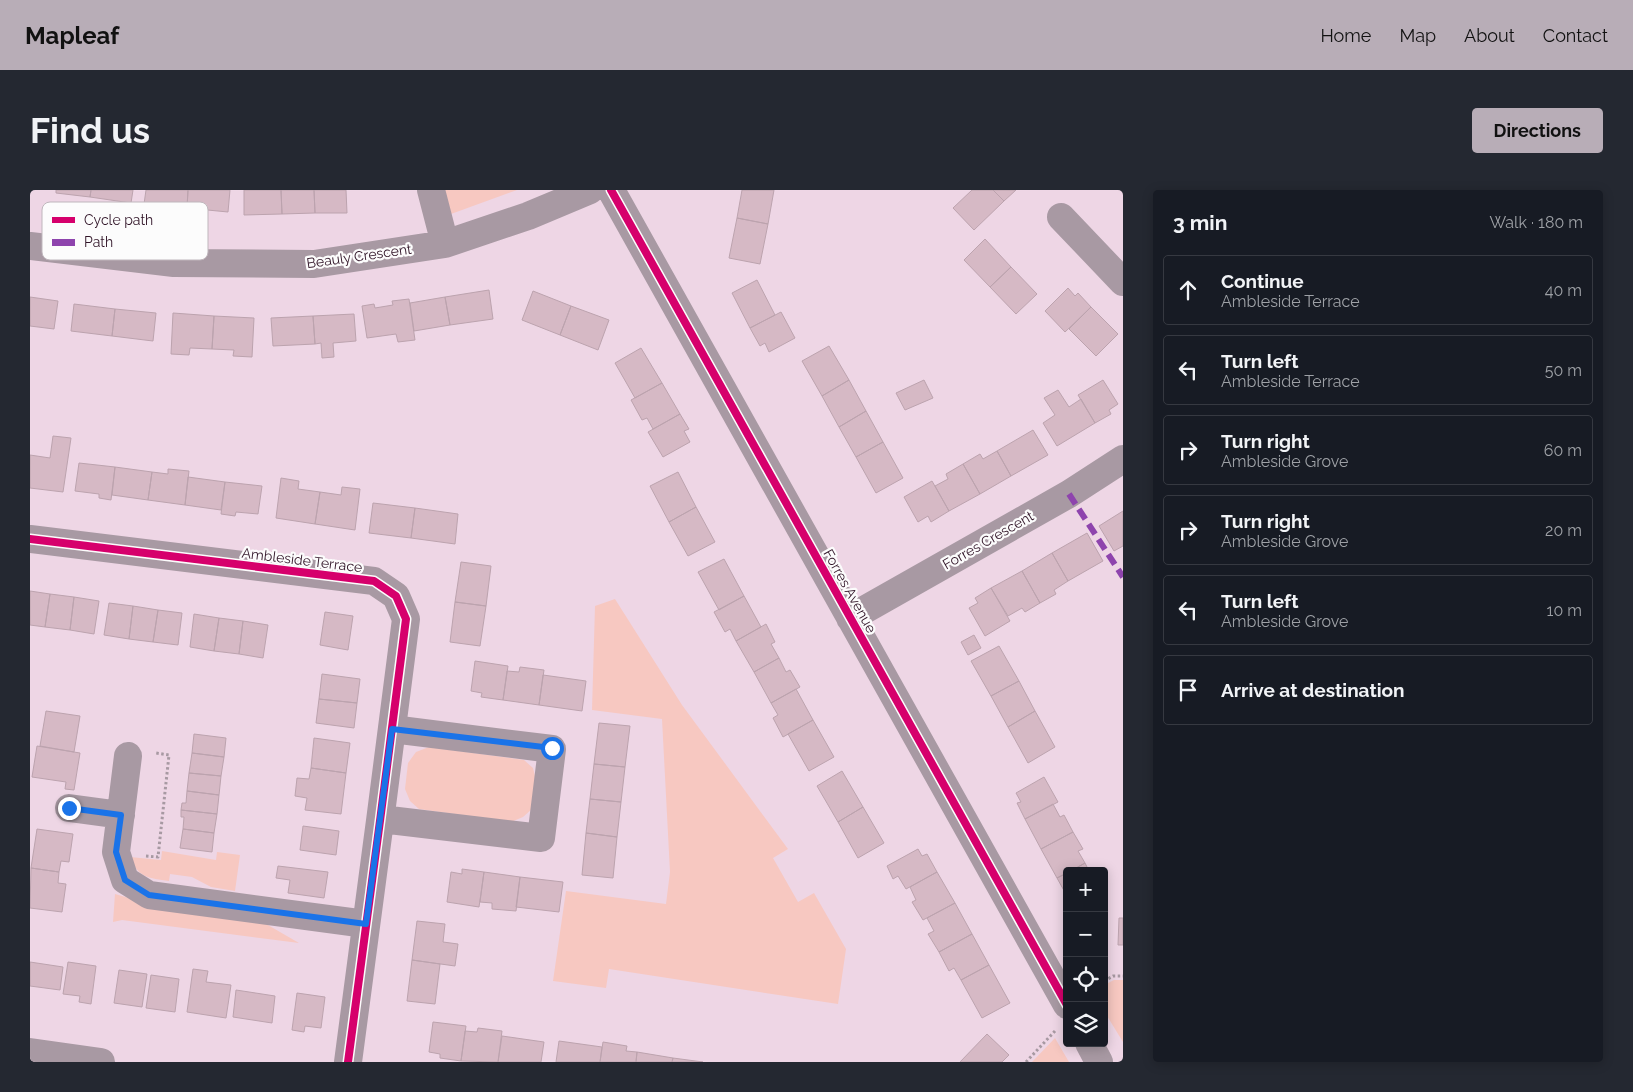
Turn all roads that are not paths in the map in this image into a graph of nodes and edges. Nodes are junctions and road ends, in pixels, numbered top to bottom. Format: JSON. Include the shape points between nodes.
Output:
{"nodes":[{"id":1,"x":431,"y":190,"type":"edge"},
{"id":2,"x":590,"y":190,"type":"edge"},
{"id":3,"x":611,"y":190,"type":"edge"},
{"id":4,"x":1061,"y":216,"type":"dead end"},
{"id":5,"x":445,"y":244,"type":"junction"},
{"id":6,"x":149,"y":260,"type":"edge"},
{"id":7,"x":1123,"y":282,"type":"edge"},
{"id":8,"x":1123,"y":459,"type":"edge"},
{"id":9,"x":30,"y":539,"type":"edge"},
{"id":10,"x":850,"y":618,"type":"junction"},
{"id":11,"x":392,"y":729,"type":"junction"},
{"id":12,"x":128,"y":756,"type":"road end"},
{"id":13,"x":69,"y":808,"type":"dead end"},
{"id":14,"x":121,"y":815,"type":"junction"},
{"id":15,"x":381,"y":819,"type":"junction"},
{"id":16,"x":366,"y":924,"type":"junction"},
{"id":17,"x":1062,"y":1016,"type":"edge"},
{"id":18,"x":1091,"y":1047,"type":"edge"},
{"id":19,"x":30,"y":1052,"type":"edge"},
{"id":20,"x":101,"y":1062,"type":"edge"},
{"id":21,"x":348,"y":1062,"type":"edge"},
{"id":22,"x":1099,"y":1062,"type":"edge"}],
"edges":[{"from":1,"to":5,"type":"street"},
{"from":2,"to":5,"type":"street","name":"Beauly Crescent","via":[[528,216]]},
{"from":3,"to":10,"type":"street","name":"Forres Avenue"},
{"from":4,"to":7,"type":"street"},
{"from":5,"to":6,"type":"street","name":"Beauly Crescent","via":[[314,264]]},
{"from":8,"to":10,"type":"street","name":"Forres Crescent","via":[[1069,494]]},
{"from":9,"to":11,"type":"street","name":"Ambleside Terrace","via":[[374,581],[396,596],[406,619]]},
{"from":10,"to":17,"type":"street","name":"Forres Avenue"},
{"from":11,"to":15,"type":"street","name":"Ambleside Terrace"},
{"from":11,"to":15,"type":"street","via":[[552,748],[541,838]]},
{"from":12,"to":14,"type":"street"},
{"from":13,"to":14,"type":"street"},
{"from":14,"to":16,"type":"street","via":[[116,852],[125,880],[149,895]]},
{"from":15,"to":16,"type":"street","name":"Ambleside Terrace"},
{"from":16,"to":21,"type":"street","name":"Ambleside Terrace"},
{"from":18,"to":22,"type":"street"},
{"from":19,"to":20,"type":"street"}]}
